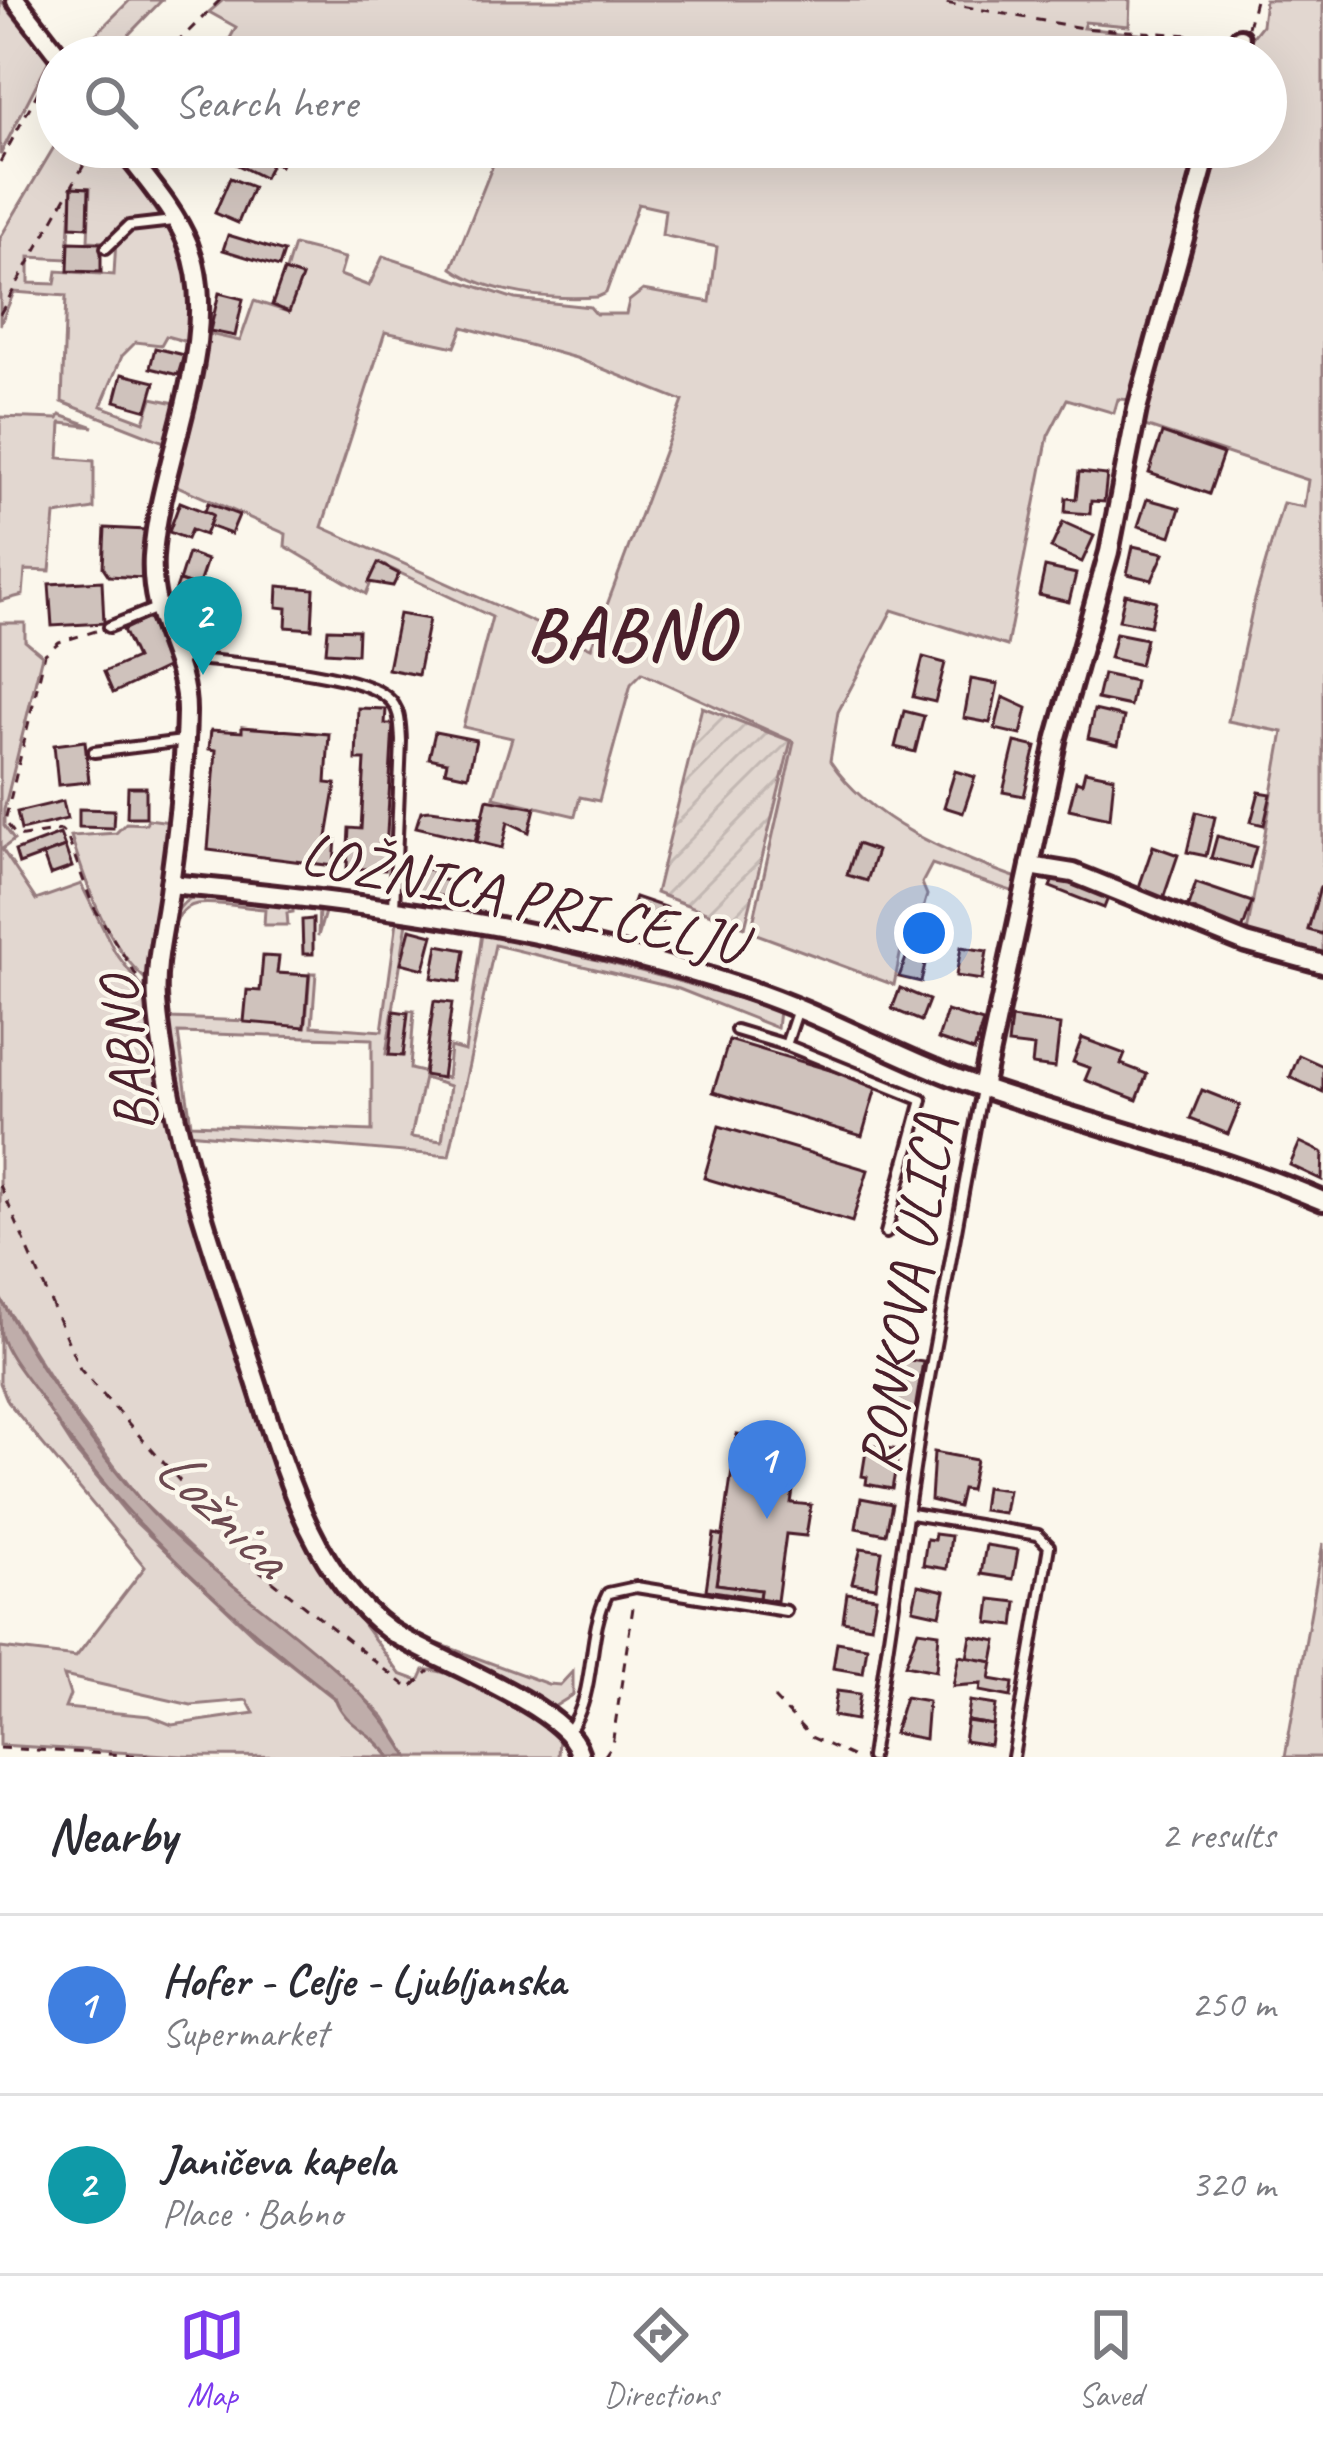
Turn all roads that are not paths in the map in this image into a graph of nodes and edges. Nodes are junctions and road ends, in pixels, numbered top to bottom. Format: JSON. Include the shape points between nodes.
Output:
{"nodes":[{"id":1,"x":16,"y":0,"type":"edge"},
{"id":2,"x":42,"y":36,"type":"edge"},
{"id":3,"x":137,"y":168,"type":"edge"},
{"id":4,"x":1202,"y":168,"type":"edge"},
{"id":5,"x":175,"y":220,"type":"junction"},
{"id":6,"x":106,"y":248,"type":"dead end"},
{"id":7,"x":154,"y":609,"type":"junction"},
{"id":8,"x":109,"y":627,"type":"road end"},
{"id":9,"x":172,"y":656,"type":"junction"},
{"id":10,"x":184,"y":741,"type":"junction"},
{"id":11,"x":94,"y":752,"type":"dead end"},
{"id":12,"x":1030,"y":866,"type":"junction"},
{"id":13,"x":170,"y":884,"type":"junction"},
{"id":14,"x":394,"y":909,"type":"junction"},
{"id":15,"x":1323,"y":964,"type":"edge"},
{"id":16,"x":797,"y":1010,"type":"junction"},
{"id":17,"x":736,"y":1030,"type":"dead end"},
{"id":18,"x":786,"y":1045,"type":"junction"},
{"id":19,"x":982,"y":1088,"type":"junction"},
{"id":20,"x":1323,"y":1201,"type":"edge"},
{"id":21,"x":886,"y":1234,"type":"dead end"},
{"id":22,"x":911,"y":1514,"type":"junction"},
{"id":23,"x":786,"y":1611,"type":"dead end"},
{"id":24,"x":568,"y":1732,"type":"junction"},
{"id":25,"x":580,"y":1757,"type":"edge"},
{"id":26,"x":872,"y":1757,"type":"edge"},
{"id":27,"x":1013,"y":1757,"type":"edge"}],
"edges":[{"from":1,"to":2,"type":"street"},
{"from":3,"to":5,"type":"street","name":"BABNO"},
{"from":4,"to":12,"type":"street"},
{"from":5,"to":6,"type":"lane","via":[[129,226]]},
{"from":5,"to":7,"type":"street","name":"BABNO","via":[[198,278],[198,329],[154,537]]},
{"from":7,"to":8,"type":"lane"},
{"from":7,"to":9,"type":"street","name":"BABNO"},
{"from":9,"to":10,"type":"street","name":"BABNO","via":[[186,687]]},
{"from":9,"to":14,"type":"lane","via":[[356,681],[391,700],[401,741]]},
{"from":10,"to":11,"type":"lane"},
{"from":10,"to":13,"type":"street","name":"BABNO"},
{"from":12,"to":15,"type":"street","via":[[1072,873],[1246,944]]},
{"from":12,"to":19,"type":"street"},
{"from":13,"to":14,"type":"street","name":"LOŽNICA PRI CELJU"},
{"from":13,"to":24,"type":"street","name":"BABNO","via":[[156,998],[189,1167],[286,1474],[319,1546],[362,1608],[391,1632]]},
{"from":14,"to":16,"type":"street","name":"LOŽNICA PRI CELJU","via":[[574,943]]},
{"from":16,"to":18,"type":"lane"},
{"from":16,"to":19,"type":"street","name":"LOŽNICA PRI CELJU"},
{"from":17,"to":18,"type":"lane"},
{"from":18,"to":21,"type":"lane","via":[[922,1100]]},
{"from":19,"to":20,"type":"street","name":"LOŽNICA PRI CELJU","via":[[1237,1164]]},
{"from":19,"to":22,"type":"lane","name":"RONKOVA ULICA"},
{"from":22,"to":26,"type":"lane","name":"RONKOVA ULICA"},
{"from":22,"to":27,"type":"lane","name":"RONKOVA ULICA","via":[[1038,1535],[1049,1546]]},
{"from":23,"to":24,"type":"lane","via":[[636,1587],[608,1593],[585,1705]]},
{"from":24,"to":25,"type":"street"}]}
